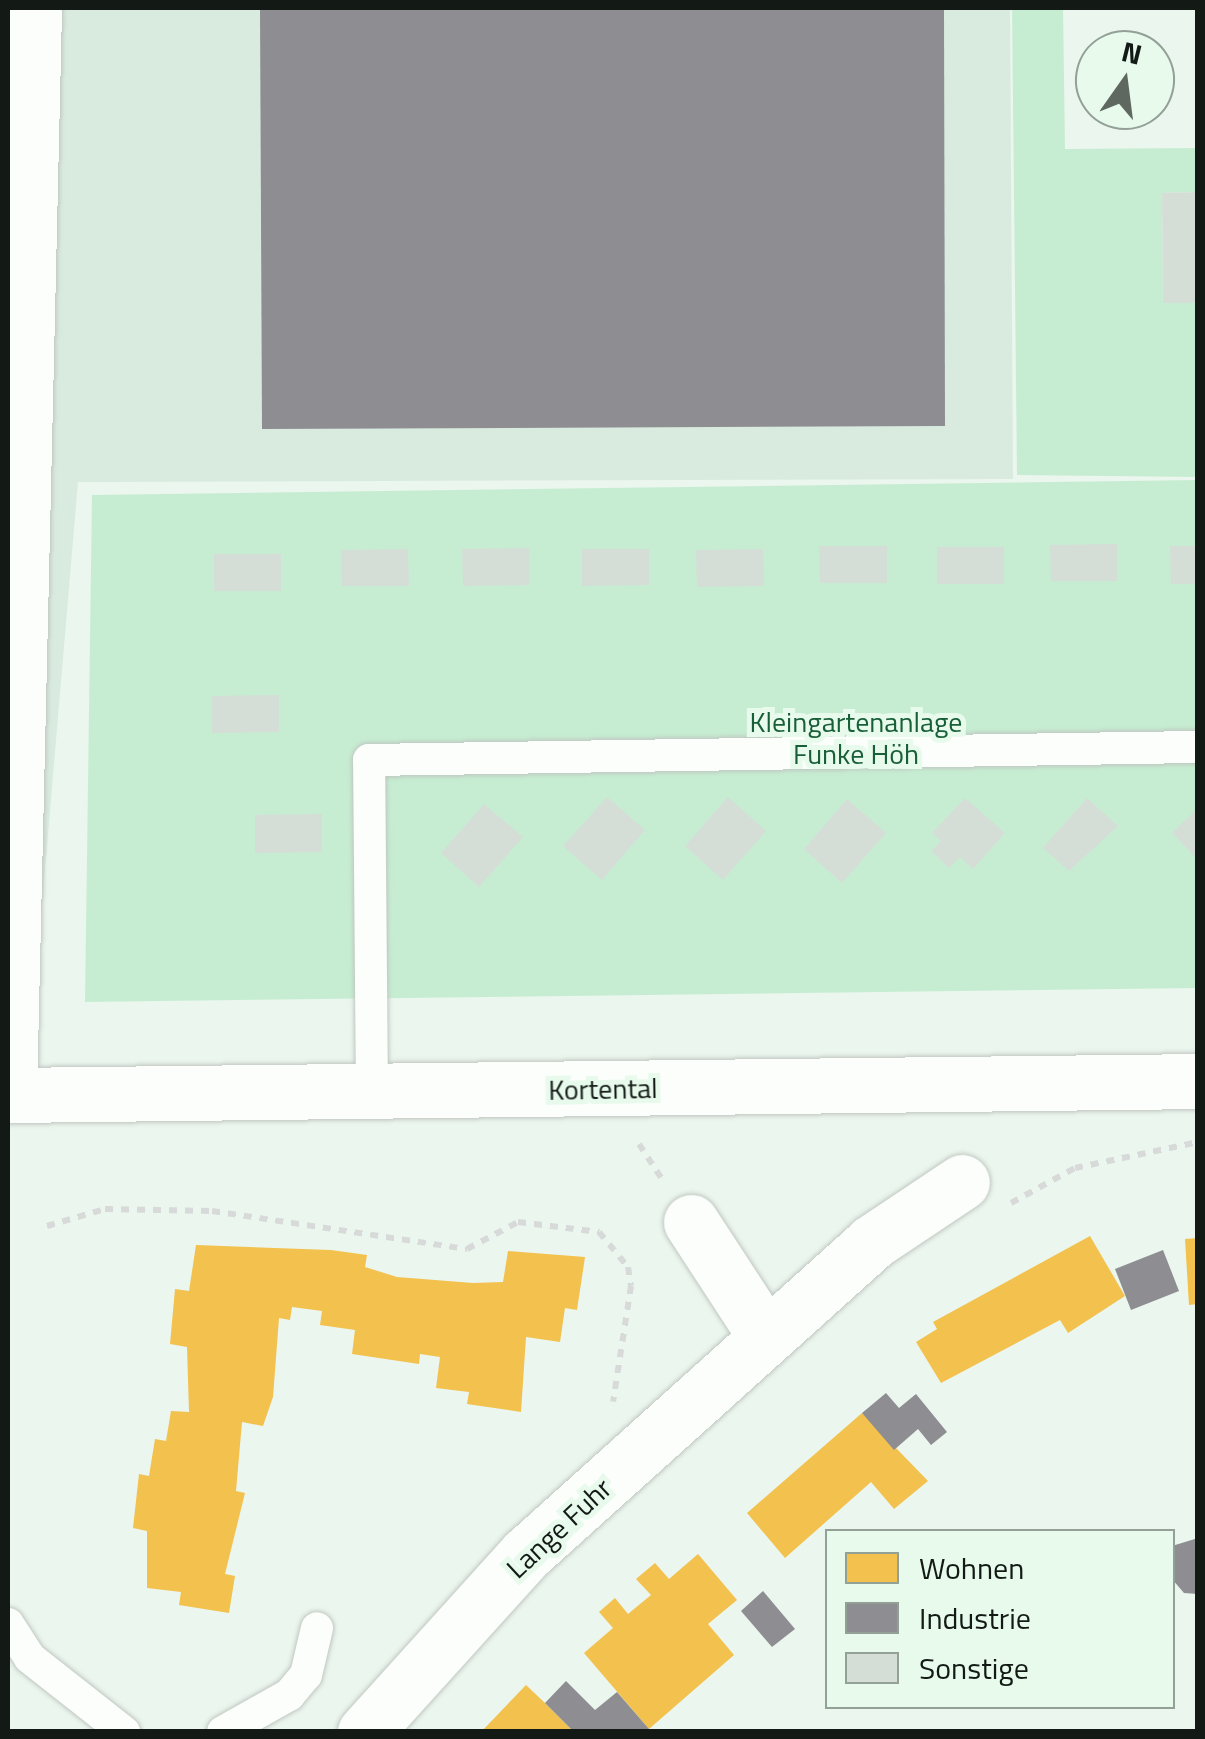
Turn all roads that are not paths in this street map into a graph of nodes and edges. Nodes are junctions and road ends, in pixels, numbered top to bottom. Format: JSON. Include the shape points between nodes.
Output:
{"nodes":[{"id":1,"x":34,"y":8,"type":"edge"},
{"id":2,"x":1198,"y":748,"type":"edge"},
{"id":3,"x":1198,"y":1081,"type":"edge"},
{"id":4,"x":372,"y":1093,"type":"junction"},
{"id":5,"x":8,"y":1096,"type":"edge"},
{"id":6,"x":962,"y":1182,"type":"road end"},
{"id":7,"x":691,"y":1222,"type":"road end"},
{"id":8,"x":766,"y":1337,"type":"junction"},
{"id":9,"x":8,"y":1624,"type":"edge"},
{"id":10,"x":317,"y":1628,"type":"dead end"},
{"id":11,"x":124,"y":1732,"type":"edge"},
{"id":12,"x":223,"y":1732,"type":"edge"},
{"id":13,"x":365,"y":1732,"type":"edge"}],
"edges":[{"from":1,"to":5,"type":"street"},
{"from":2,"to":4,"type":"lane","via":[[369,760]]},
{"from":3,"to":4,"type":"street","name":"Kortental"},
{"from":4,"to":5,"type":"street","name":"Kortental"},
{"from":6,"to":8,"type":"street","name":"Lange Fuhr","via":[[872,1242]]},
{"from":7,"to":8,"type":"street"},
{"from":8,"to":13,"type":"street","name":"Lange Fuhr","via":[[599,1488]]},
{"from":9,"to":11,"type":"lane","via":[[30,1658]]},
{"from":10,"to":12,"type":"lane","via":[[306,1675],[289,1695]]}]}
